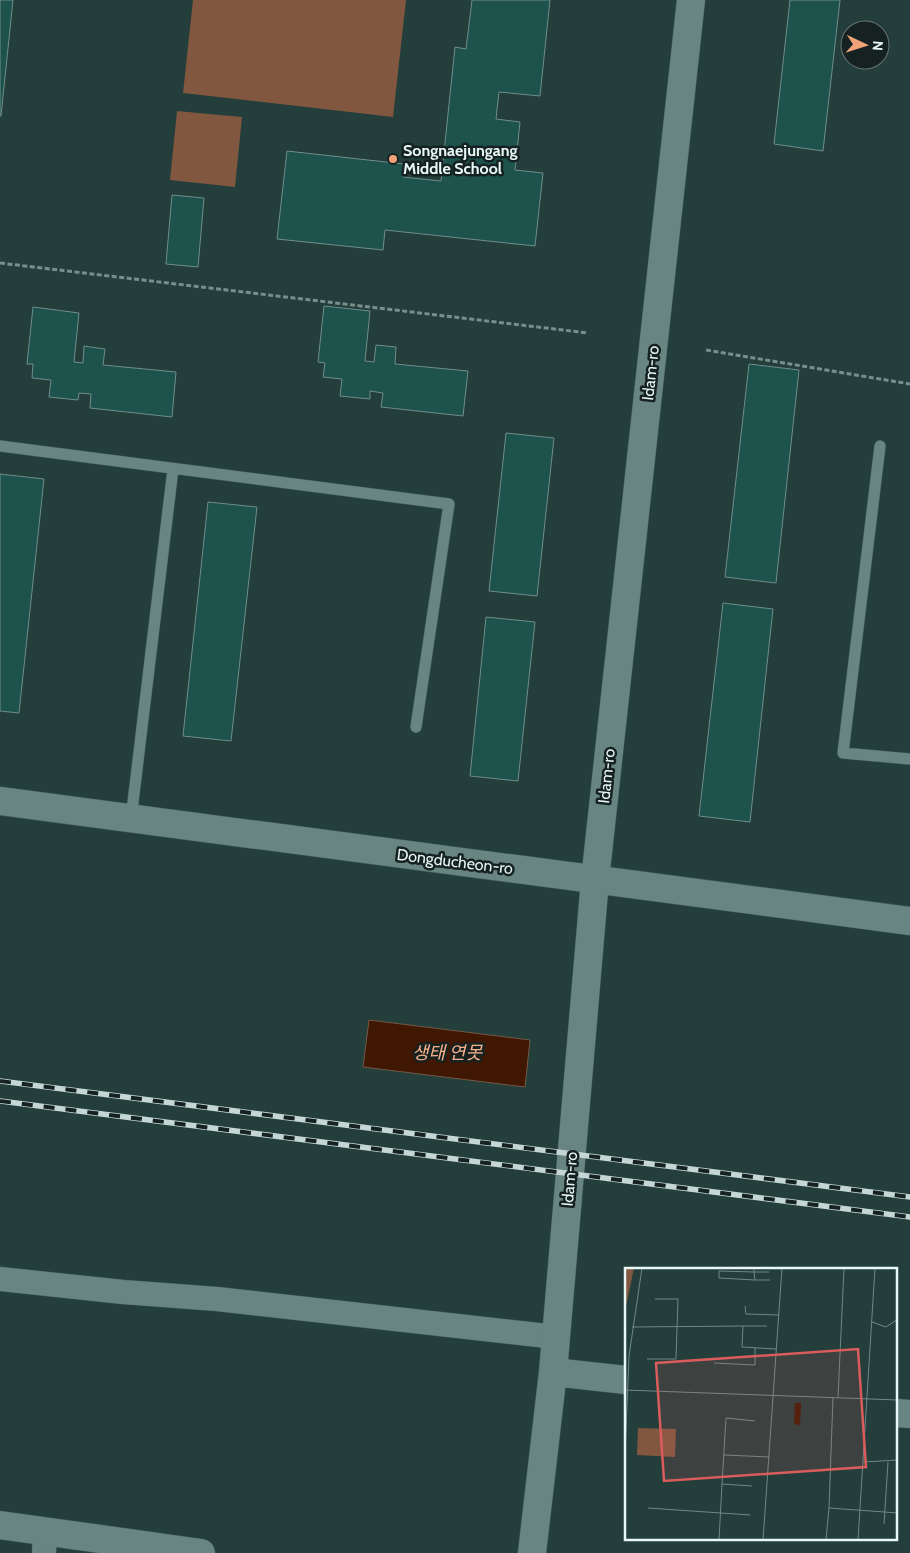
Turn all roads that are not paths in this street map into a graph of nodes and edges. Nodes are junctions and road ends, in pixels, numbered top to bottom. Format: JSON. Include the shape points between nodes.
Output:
{"nodes":[{"id":1,"x":691,"y":0,"type":"edge"},
{"id":2,"x":0,"y":446,"type":"edge"},
{"id":3,"x":880,"y":446,"type":"dead end"},
{"id":4,"x":173,"y":469,"type":"junction"},
{"id":5,"x":416,"y":727,"type":"dead end"},
{"id":6,"x":910,"y":759,"type":"edge"},
{"id":7,"x":0,"y":801,"type":"edge"},
{"id":8,"x":131,"y":819,"type":"junction"},
{"id":9,"x":595,"y":880,"type":"junction"},
{"id":10,"x":910,"y":921,"type":"edge"},
{"id":11,"x":0,"y":1278,"type":"edge"},
{"id":12,"x":556,"y":1337,"type":"junction"},
{"id":13,"x":553,"y":1372,"type":"junction"},
{"id":14,"x":625,"y":1380,"type":"edge"},
{"id":15,"x":0,"y":1525,"type":"edge"},
{"id":16,"x":44,"y":1542,"type":"edge"},
{"id":17,"x":201,"y":1553,"type":"edge"},
{"id":18,"x":532,"y":1553,"type":"edge"}],
"edges":[{"from":1,"to":9,"type":"street","name":"Idam-ro"},
{"from":2,"to":4,"type":"lane"},
{"from":3,"to":6,"type":"lane","via":[[843,753]]},
{"from":4,"to":5,"type":"lane","via":[[449,504]]},
{"from":4,"to":8,"type":"lane"},
{"from":7,"to":8,"type":"street","name":"Dongducheon-ro"},
{"from":8,"to":9,"type":"street","name":"Dongducheon-ro"},
{"from":9,"to":10,"type":"street","name":"Dongducheon-ro"},
{"from":9,"to":12,"type":"street","name":"Idam-ro"},
{"from":11,"to":12,"type":"street"},
{"from":12,"to":13,"type":"street","name":"Idam-ro"},
{"from":13,"to":14,"type":"street"},
{"from":13,"to":18,"type":"street","name":"Idam-ro"},
{"from":15,"to":16,"type":"street"},
{"from":16,"to":17,"type":"street"}]}
